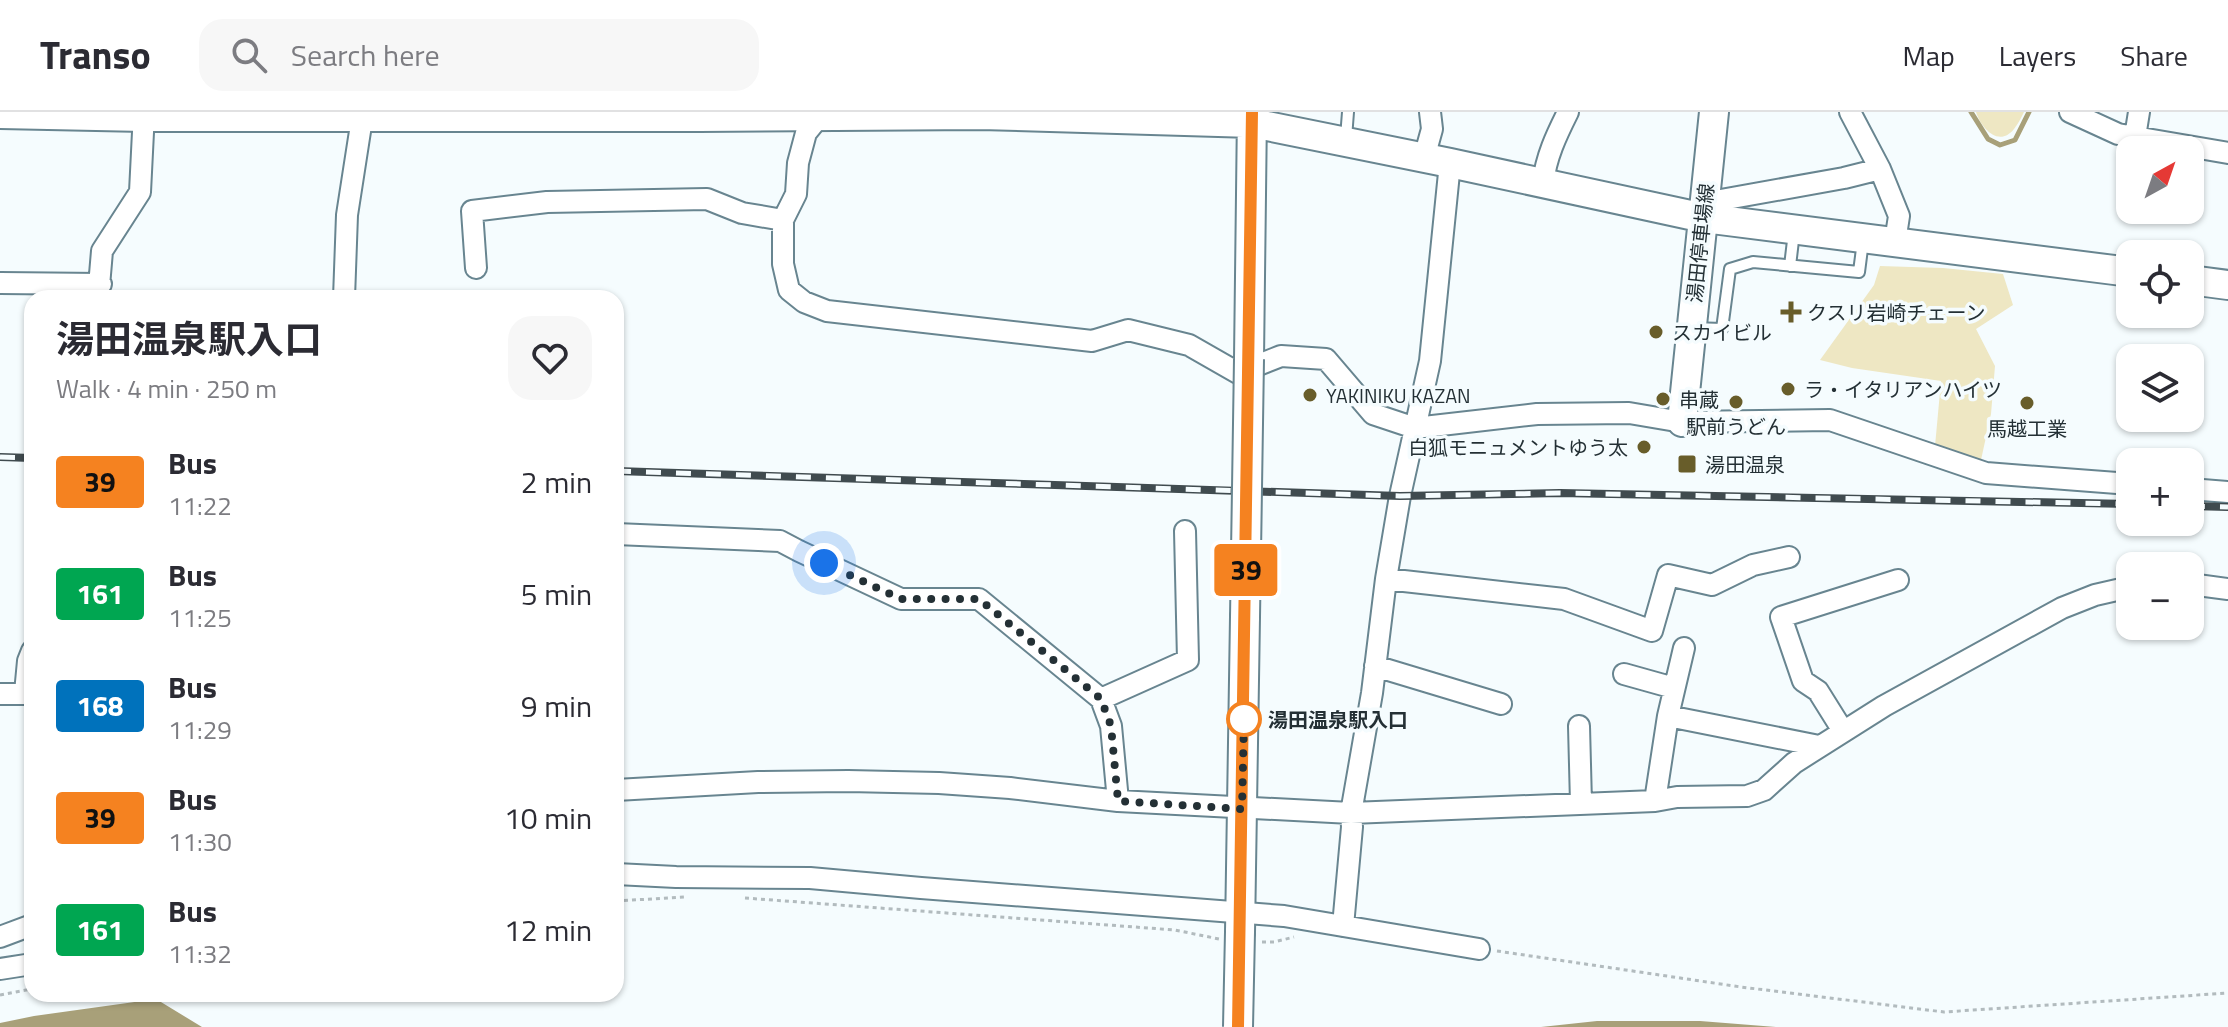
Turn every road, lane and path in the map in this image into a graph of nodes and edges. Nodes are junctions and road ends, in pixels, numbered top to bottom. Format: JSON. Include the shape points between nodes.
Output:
{"nodes":[{"id":1,"x":1348,"y":112,"type":"edge"},
{"id":2,"x":1430,"y":112,"type":"edge"},
{"id":3,"x":1568,"y":112,"type":"edge"},
{"id":4,"x":1714,"y":112,"type":"edge"},
{"id":5,"x":1850,"y":112,"type":"edge"},
{"id":6,"x":2070,"y":112,"type":"edge"},
{"id":7,"x":2139,"y":112,"type":"edge"},
{"id":8,"x":0,"y":114,"type":"edge"},
{"id":9,"x":144,"y":114,"type":"edge"},
{"id":10,"x":202,"y":114,"type":"edge"},
{"id":11,"x":363,"y":114,"type":"edge"},
{"id":12,"x":819,"y":114,"type":"edge"},
{"id":13,"x":1252,"y":118,"type":"edge"},
{"id":14,"x":2129,"y":136,"type":"edge"},
{"id":15,"x":2135,"y":136,"type":"edge"},
{"id":16,"x":1346,"y":141,"type":"junction"},
{"id":17,"x":2204,"y":149,"type":"edge"},
{"id":18,"x":2228,"y":153,"type":"edge"},
{"id":19,"x":1437,"y":160,"type":"junction"},
{"id":20,"x":1880,"y":169,"type":"junction"},
{"id":21,"x":1543,"y":183,"type":"junction"},
{"id":22,"x":1704,"y":211,"type":"junction"},
{"id":23,"x":783,"y":220,"type":"junction"},
{"id":24,"x":1795,"y":230,"type":"junction"},
{"id":25,"x":1863,"y":239,"type":"junction"},
{"id":26,"x":1895,"y":242,"type":"junction"},
{"id":27,"x":1790,"y":266,"type":"junction"},
{"id":28,"x":476,"y":268,"type":"dead end"},
{"id":29,"x":2116,"y":270,"type":"edge"},
{"id":30,"x":2204,"y":282,"type":"edge"},
{"id":31,"x":0,"y":283,"type":"edge"},
{"id":32,"x":2228,"y":285,"type":"edge"},
{"id":33,"x":88,"y":290,"type":"edge"},
{"id":34,"x":100,"y":290,"type":"edge"},
{"id":35,"x":344,"y":290,"type":"edge"},
{"id":36,"x":1691,"y":328,"type":"junction"},
{"id":37,"x":1682,"y":422,"type":"junction"},
{"id":38,"x":1415,"y":428,"type":"junction"},
{"id":39,"x":2116,"y":483,"type":"edge"},
{"id":40,"x":2204,"y":490,"type":"edge"},
{"id":41,"x":2228,"y":492,"type":"edge"},
{"id":42,"x":1185,"y":531,"type":"dead end"},
{"id":43,"x":624,"y":534,"type":"edge"},
{"id":44,"x":1789,"y":557,"type":"dead end"},
{"id":45,"x":1386,"y":579,"type":"junction"},
{"id":46,"x":1898,"y":580,"type":"dead end"},
{"id":47,"x":2204,"y":586,"type":"edge"},
{"id":48,"x":2228,"y":589,"type":"edge"},
{"id":49,"x":2116,"y":590,"type":"edge"},
{"id":50,"x":1684,"y":648,"type":"dead end"},
{"id":51,"x":1375,"y":666,"type":"junction"},
{"id":52,"x":1624,"y":674,"type":"dead end"},
{"id":53,"x":1674,"y":688,"type":"junction"},
{"id":54,"x":0,"y":694,"type":"edge"},
{"id":55,"x":24,"y":694,"type":"edge"},
{"id":56,"x":1101,"y":699,"type":"junction"},
{"id":57,"x":1501,"y":704,"type":"dead end"},
{"id":58,"x":1668,"y":716,"type":"junction"},
{"id":59,"x":1579,"y":726,"type":"dead end"},
{"id":60,"x":1843,"y":731,"type":"junction"},
{"id":61,"x":1819,"y":746,"type":"junction"},
{"id":62,"x":624,"y":790,"type":"edge"},
{"id":63,"x":1118,"y":801,"type":"junction"},
{"id":64,"x":1655,"y":801,"type":"junction"},
{"id":65,"x":1581,"y":803,"type":"junction"},
{"id":66,"x":1242,"y":809,"type":"junction"},
{"id":67,"x":1351,"y":813,"type":"junction"},
{"id":68,"x":624,"y":874,"type":"edge"},
{"id":69,"x":1241,"y":922,"type":"junction"},
{"id":70,"x":1343,"y":926,"type":"junction"},
{"id":71,"x":24,"y":928,"type":"edge"},
{"id":72,"x":0,"y":937,"type":"edge"},
{"id":73,"x":1479,"y":949,"type":"dead end"},
{"id":74,"x":24,"y":965,"type":"edge"},
{"id":75,"x":0,"y":969,"type":"edge"},
{"id":76,"x":24,"y":990,"type":"edge"},
{"id":77,"x":0,"y":995,"type":"edge"},
{"id":78,"x":1238,"y":1027,"type":"edge"}],
"edges":[{"from":1,"to":16,"type":"lane"},
{"from":2,"to":19,"type":"street"},
{"from":3,"to":21,"type":"street"},
{"from":4,"to":22,"type":"street","name":"湯田停車場線"},
{"from":5,"to":20,"type":"street"},
{"from":6,"to":14,"type":"street"},
{"from":7,"to":15,"type":"street"},
{"from":8,"to":9,"type":"street"},
{"from":9,"to":10,"type":"street"},
{"from":9,"to":34,"type":"street","via":[[140,192],[102,251]]},
{"from":10,"to":11,"type":"street"},
{"from":11,"to":12,"type":"street"},
{"from":11,"to":35,"type":"street","via":[[347,215]]},
{"from":12,"to":13,"type":"street"},
{"from":12,"to":23,"type":"street","via":[[806,133],[796,194]]},
{"from":13,"to":16,"type":"street"},
{"from":13,"to":66,"type":"street","bridge":true},
{"from":16,"to":19,"type":"street"},
{"from":17,"to":18,"type":"street"},
{"from":19,"to":21,"type":"street"},
{"from":19,"to":38,"type":"street","via":[[1430,361]]},
{"from":20,"to":22,"type":"street"},
{"from":20,"to":26,"type":"street","via":[[1899,216]]},
{"from":21,"to":22,"type":"street"},
{"from":22,"to":24,"type":"street"},
{"from":22,"to":36,"type":"street","name":"湯田停車場線"},
{"from":23,"to":28,"type":"street","via":[[742,213],[707,199],[547,202],[472,211]]},
{"from":23,"to":38,"type":"street","via":[[789,290],[827,311],[1092,341],[1128,330],[1189,345],[1238,373],[1281,356],[1326,359],[1373,414]]},
{"from":24,"to":25,"type":"street"},
{"from":24,"to":27,"type":"lane"},
{"from":25,"to":26,"type":"street"},
{"from":25,"to":27,"type":"lane","via":[[1859,272]]},
{"from":26,"to":29,"type":"street"},
{"from":27,"to":36,"type":"lane","via":[[1753,262],[1730,269],[1722,329]]},
{"from":30,"to":32,"type":"street"},
{"from":31,"to":33,"type":"street"},
{"from":36,"to":37,"type":"street","name":"湯田停車場線"},
{"from":37,"to":38,"type":"street","via":[[1629,413],[1537,414]]},
{"from":37,"to":39,"type":"street","via":[[1830,420],[1986,473]]},
{"from":38,"to":45,"type":"street"},
{"from":40,"to":41,"type":"street"},
{"from":42,"to":56,"type":"street","via":[[1188,660]]},
{"from":43,"to":56,"type":"street","via":[[780,541],[901,599],[979,599]]},
{"from":44,"to":45,"type":"street","via":[[1753,565],[1712,585],[1668,575],[1652,631],[1564,599]]},
{"from":45,"to":51,"type":"street"},
{"from":46,"to":60,"type":"street","via":[[1781,617],[1803,681],[1818,691]]},
{"from":47,"to":48,"type":"street"},
{"from":49,"to":60,"type":"street","via":[[2062,608]]},
{"from":50,"to":53,"type":"street"},
{"from":51,"to":57,"type":"street"},
{"from":51,"to":67,"type":"street"},
{"from":52,"to":53,"type":"street"},
{"from":53,"to":58,"type":"street"},
{"from":54,"to":55,"type":"street"},
{"from":56,"to":63,"type":"street","via":[[1111,726]]},
{"from":58,"to":61,"type":"street"},
{"from":58,"to":64,"type":"street"},
{"from":59,"to":65,"type":"street"},
{"from":60,"to":61,"type":"street"},
{"from":61,"to":64,"type":"street","via":[[1764,790],[1747,796]]},
{"from":62,"to":63,"type":"street","via":[[758,782],[924,782]]},
{"from":63,"to":66,"type":"street"},
{"from":64,"to":65,"type":"street"},
{"from":65,"to":67,"type":"street"},
{"from":66,"to":67,"type":"street"},
{"from":66,"to":69,"type":"street"},
{"from":67,"to":70,"type":"street"},
{"from":68,"to":69,"type":"street","via":[[810,878]]},
{"from":69,"to":70,"type":"street","via":[[1284,916]]},
{"from":69,"to":78,"type":"street","bridge":true},
{"from":70,"to":73,"type":"street"},
{"from":71,"to":72,"type":"street"},
{"from":74,"to":75,"type":"street"},
{"from":76,"to":77,"type":"path"}]}
